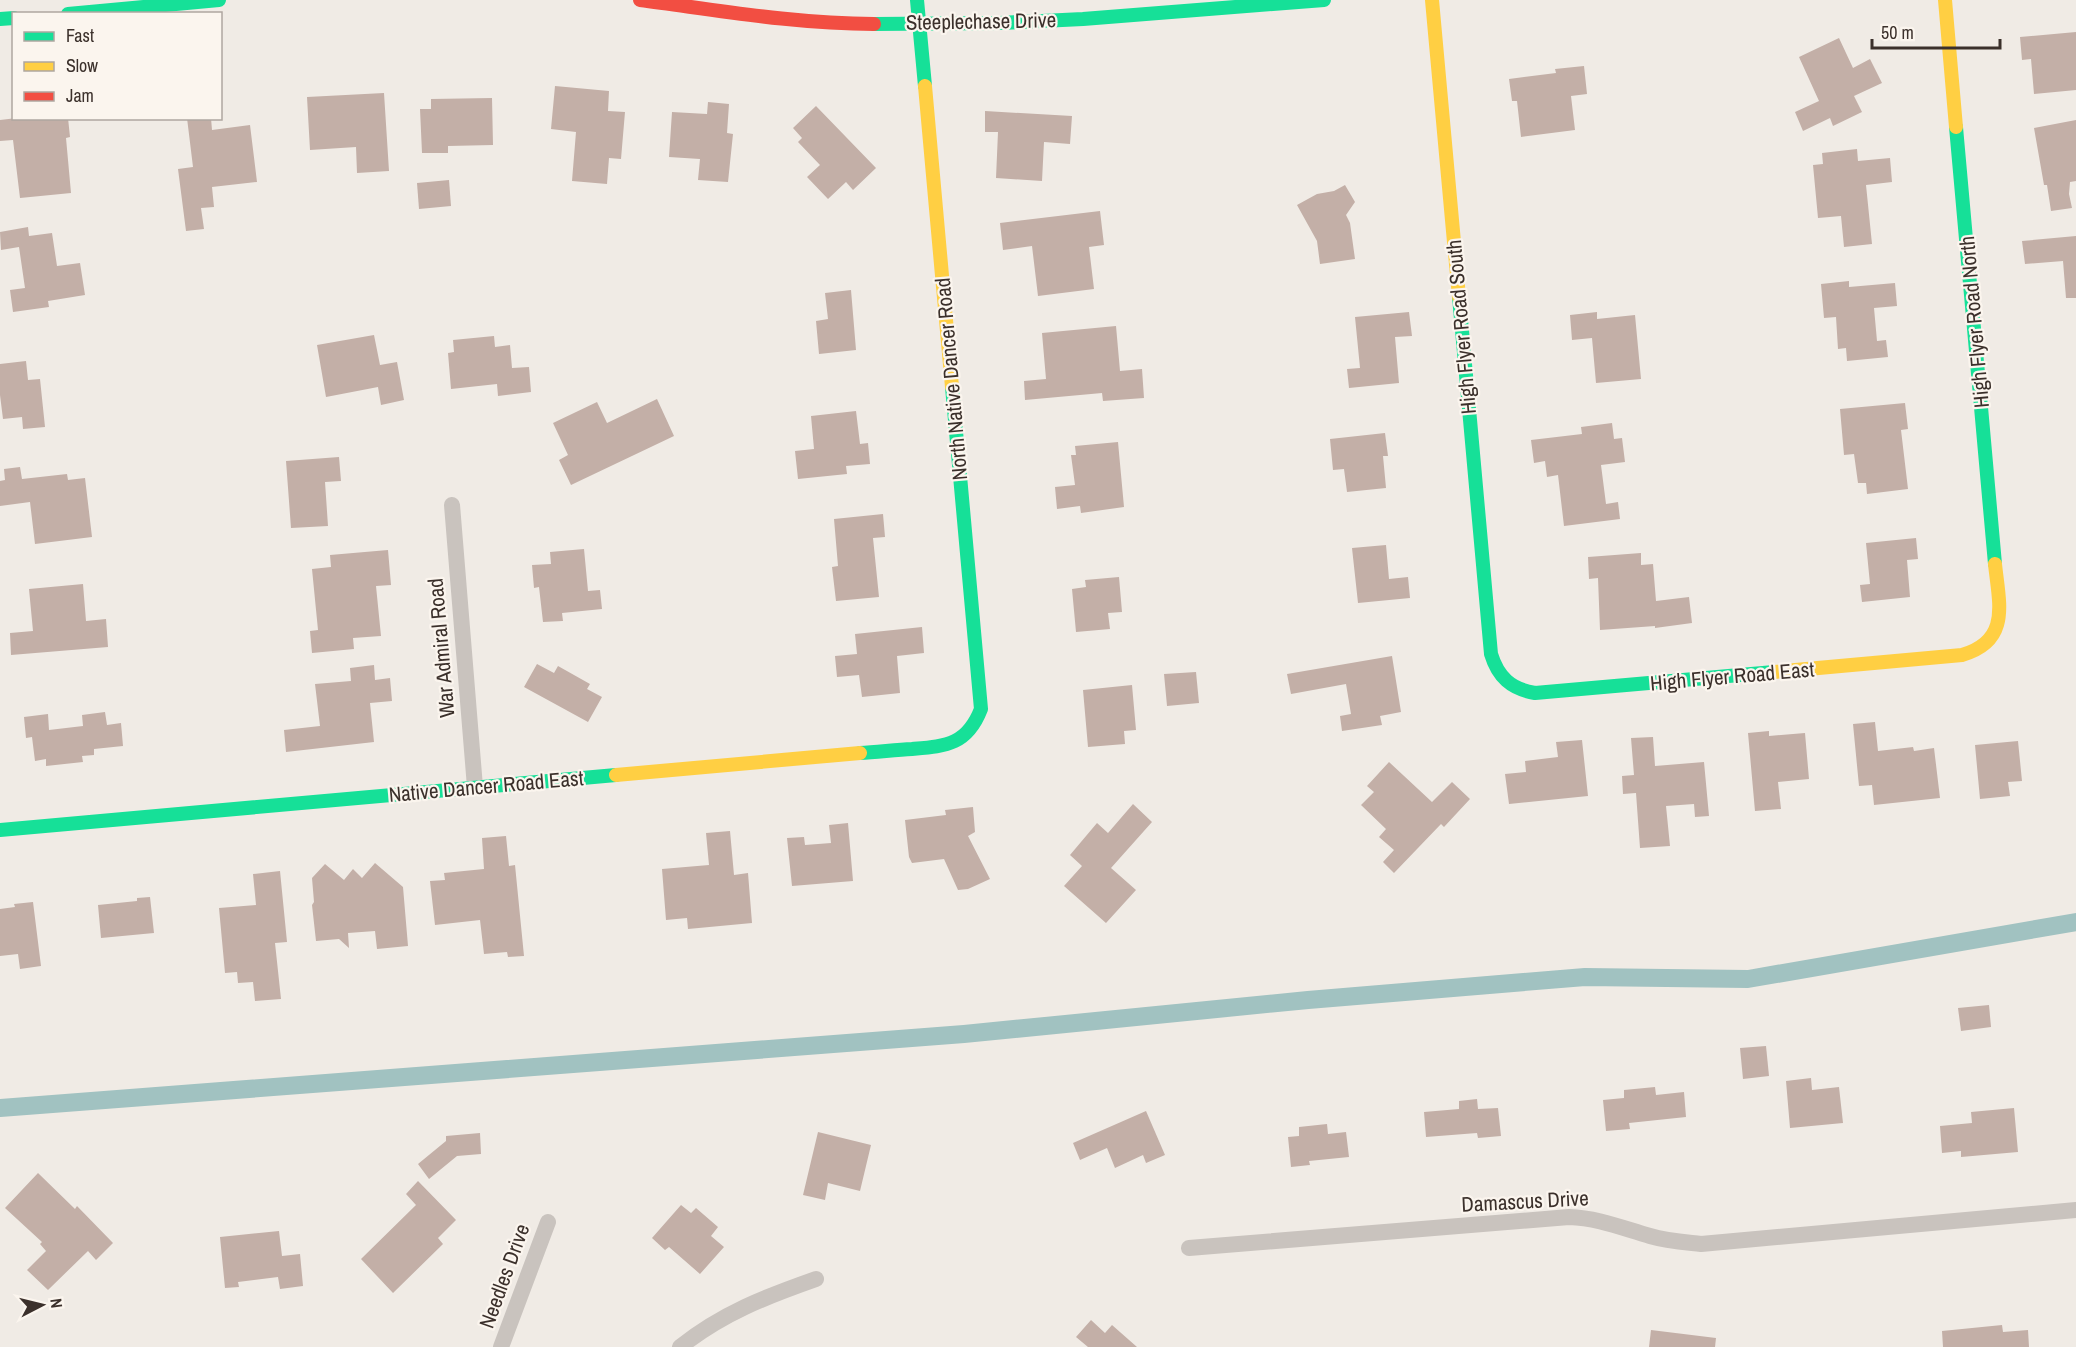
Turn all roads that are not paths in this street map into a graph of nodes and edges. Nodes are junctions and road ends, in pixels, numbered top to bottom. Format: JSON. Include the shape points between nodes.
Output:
{"nodes":[{"id":1,"x":219,"y":0,"type":"edge"},
{"id":2,"x":640,"y":0,"type":"edge"},
{"id":3,"x":917,"y":0,"type":"edge"},
{"id":4,"x":1324,"y":0,"type":"edge"},
{"id":5,"x":1432,"y":0,"type":"edge"},
{"id":6,"x":1945,"y":0,"type":"edge"},
{"id":7,"x":90,"y":12,"type":"edge"},
{"id":8,"x":920,"y":23,"type":"junction"},
{"id":9,"x":452,"y":505,"type":"dead end"},
{"id":10,"x":1989,"y":642,"type":"joint"},
{"id":11,"x":1491,"y":654,"type":"joint"},
{"id":12,"x":969,"y":733,"type":"joint"},
{"id":13,"x":475,"y":787,"type":"junction"},
{"id":14,"x":0,"y":830,"type":"edge"},
{"id":15,"x":2076,"y":1210,"type":"edge"},
{"id":16,"x":548,"y":1222,"type":"dead end"},
{"id":17,"x":1189,"y":1248,"type":"dead end"},
{"id":18,"x":816,"y":1279,"type":"dead end"},
{"id":19,"x":501,"y":1347,"type":"edge"},
{"id":20,"x":680,"y":1347,"type":"edge"}],
"edges":[{"from":1,"to":7,"type":"street"},
{"from":2,"to":8,"type":"street","name":"Steeplechase Drive","via":[[850,24]]},
{"from":3,"to":8,"type":"street","name":"North Native Dancer Road"},
{"from":4,"to":8,"type":"street","name":"Steeplechase Drive","via":[[1083,19]]},
{"from":5,"to":11,"type":"street","name":"High Flyer Road South"},
{"from":6,"to":10,"type":"street","name":"High Flyer Road North","via":[[2000,619]]},
{"from":8,"to":12,"type":"street","name":"North Native Dancer Road","via":[[981,710]]},
{"from":9,"to":13,"type":"street","name":"War Admiral Road"},
{"from":10,"to":11,"type":"street","name":"High Flyer Road East","via":[[1962,655],[1535,693],[1510,687],[1497,672]]},
{"from":12,"to":13,"type":"street","name":"Native Dancer Road East","via":[[942,746]]},
{"from":13,"to":14,"type":"street","name":"Native Dancer Road East"},
{"from":15,"to":17,"type":"street","name":"Damascus Drive","via":[[1701,1244],[1675,1242],[1601,1220],[1569,1217]]},
{"from":16,"to":19,"type":"street","name":"Needles Drive"},
{"from":18,"to":20,"type":"street","via":[[732,1312]]}]}
